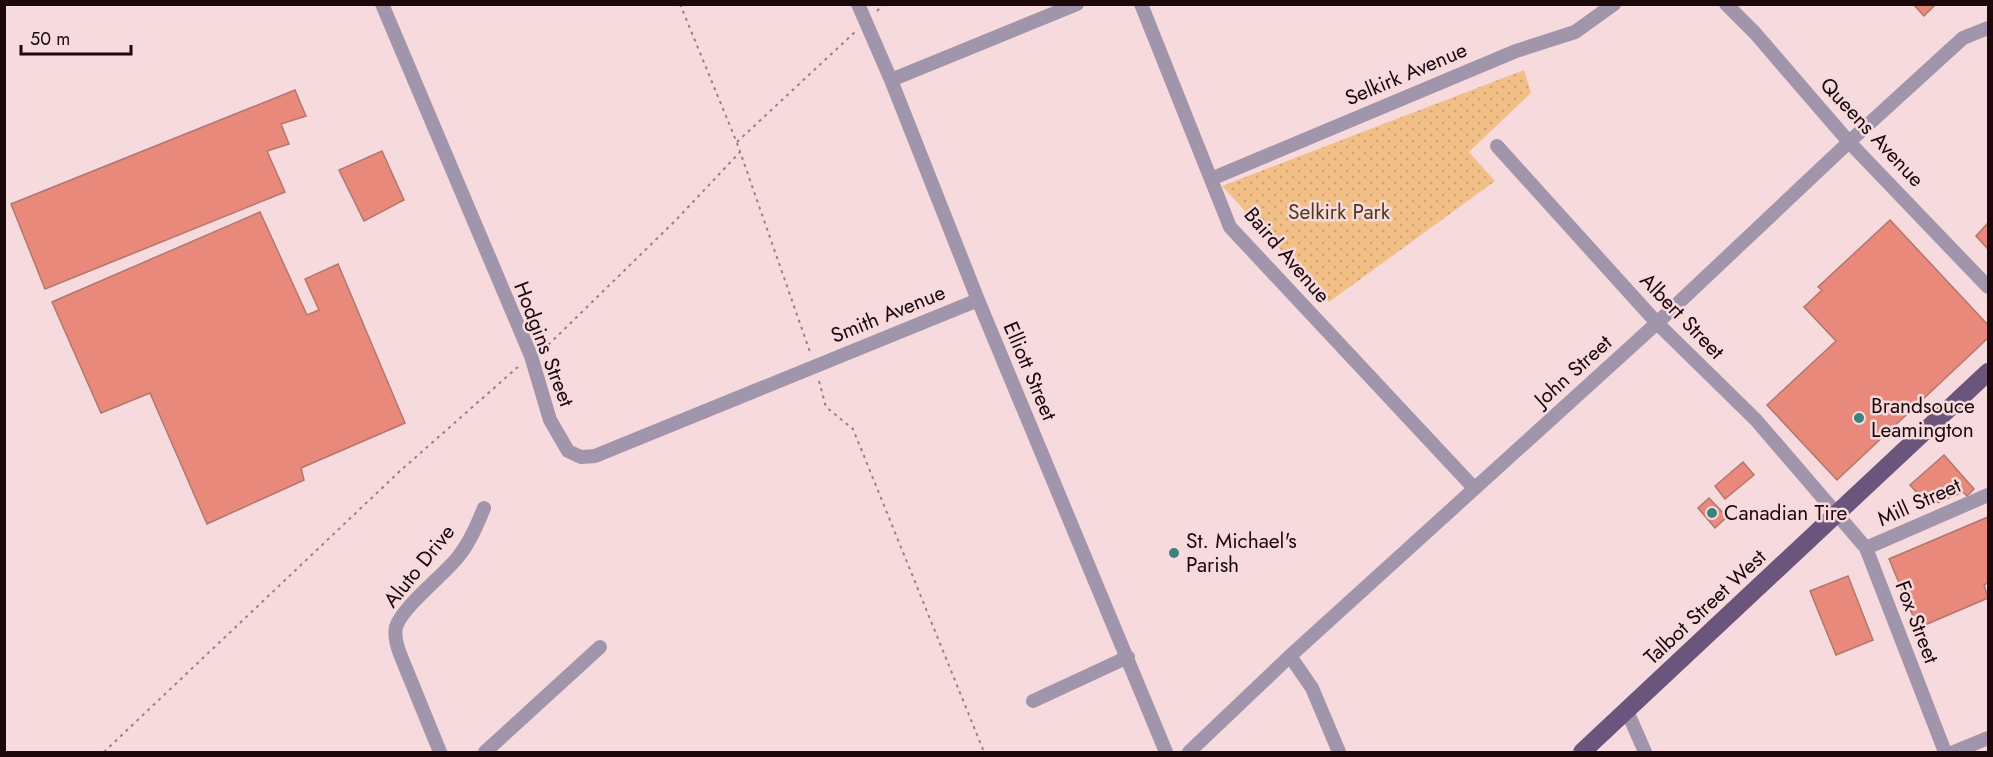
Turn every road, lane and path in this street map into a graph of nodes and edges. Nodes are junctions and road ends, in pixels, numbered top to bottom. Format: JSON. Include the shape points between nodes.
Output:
{"nodes":[{"id":1,"x":382,"y":4,"type":"edge"},
{"id":2,"x":680,"y":4,"type":"edge"},
{"id":3,"x":858,"y":4,"type":"edge"},
{"id":4,"x":1077,"y":4,"type":"edge"},
{"id":5,"x":1141,"y":4,"type":"edge"},
{"id":6,"x":1614,"y":4,"type":"edge"},
{"id":7,"x":1726,"y":4,"type":"edge"},
{"id":8,"x":865,"y":22,"type":"junction"},
{"id":9,"x":1989,"y":28,"type":"edge"},
{"id":10,"x":891,"y":80,"type":"junction"},
{"id":11,"x":1849,"y":142,"type":"junction"},
{"id":12,"x":737,"y":143,"type":"junction"},
{"id":13,"x":1497,"y":146,"type":"dead end"},
{"id":14,"x":740,"y":152,"type":"junction"},
{"id":15,"x":1211,"y":179,"type":"junction"},
{"id":16,"x":1989,"y":287,"type":"edge"},
{"id":17,"x":978,"y":300,"type":"junction"},
{"id":18,"x":1657,"y":323,"type":"junction"},
{"id":19,"x":531,"y":356,"type":"junction"},
{"id":20,"x":814,"y":366,"type":"junction"},
{"id":21,"x":1989,"y":372,"type":"edge"},
{"id":22,"x":1474,"y":488,"type":"junction"},
{"id":23,"x":1989,"y":495,"type":"edge"},
{"id":24,"x":484,"y":508,"type":"dead end"},
{"id":25,"x":1837,"y":514,"type":"junction"},
{"id":26,"x":1866,"y":548,"type":"junction"},
{"id":27,"x":600,"y":647,"type":"dead end"},
{"id":28,"x":1290,"y":656,"type":"junction"},
{"id":29,"x":1128,"y":657,"type":"junction"},
{"id":30,"x":1033,"y":701,"type":"dead end"},
{"id":31,"x":1627,"y":711,"type":"junction"},
{"id":32,"x":1989,"y":738,"type":"edge"},
{"id":33,"x":104,"y":753,"type":"edge"},
{"id":34,"x":440,"y":753,"type":"edge"},
{"id":35,"x":485,"y":753,"type":"edge"},
{"id":36,"x":984,"y":753,"type":"edge"},
{"id":37,"x":1166,"y":753,"type":"edge"},
{"id":38,"x":1190,"y":753,"type":"edge"},
{"id":39,"x":1339,"y":753,"type":"edge"},
{"id":40,"x":1582,"y":753,"type":"edge"},
{"id":41,"x":1645,"y":753,"type":"edge"},
{"id":42,"x":1945,"y":753,"type":"edge"},
{"id":43,"x":1954,"y":753,"type":"edge"}],
"edges":[{"from":1,"to":19,"type":"street","name":"Hodgins Street"},
{"from":2,"to":12,"type":"path"},
{"from":3,"to":8,"type":"street","name":"Elliott Street"},
{"from":4,"to":10,"type":"street"},
{"from":5,"to":15,"type":"street","name":"Baird Avenue"},
{"from":6,"to":15,"type":"street","name":"Selkirk Avenue","via":[[1575,32],[1516,51]]},
{"from":7,"to":11,"type":"street","name":"Queens Avenue"},
{"from":8,"to":10,"type":"street","name":"Elliott Street"},
{"from":8,"to":12,"type":"path"},
{"from":9,"to":11,"type":"street","name":"John Street","via":[[1963,38]]},
{"from":10,"to":17,"type":"street","name":"Elliott Street"},
{"from":11,"to":16,"type":"street","name":"Queens Avenue"},
{"from":11,"to":18,"type":"street","name":"John Street"},
{"from":12,"to":14,"type":"path"},
{"from":13,"to":18,"type":"street","name":"Albert Street"},
{"from":14,"to":19,"type":"path","via":[[544,350]]},
{"from":14,"to":20,"type":"path"},
{"from":15,"to":22,"type":"street","name":"Baird Avenue","via":[[1230,227]]},
{"from":17,"to":20,"type":"street","name":"Smith Avenue"},
{"from":17,"to":29,"type":"street","name":"Elliott Street"},
{"from":18,"to":22,"type":"street","name":"John Street"},
{"from":18,"to":25,"type":"street","name":"Albert Street","via":[[1755,420]]},
{"from":19,"to":20,"type":"street","name":"Hodgins Street","via":[[550,420],[568,451],[581,457],[595,456]]},
{"from":19,"to":33,"type":"path","via":[[400,471]]},
{"from":20,"to":36,"type":"path","via":[[826,407],[853,429]]},
{"from":21,"to":25,"type":"main road","name":"Talbot Street West"},
{"from":22,"to":28,"type":"street","name":"John Street"},
{"from":23,"to":26,"type":"street","name":"Mill Street"},
{"from":24,"to":34,"type":"street","name":"Aluto Drive","via":[[458,557],[410,606],[396,628],[400,654]]},
{"from":25,"to":26,"type":"street","name":"Fox Street"},
{"from":25,"to":31,"type":"main road","name":"Talbot Street West"},
{"from":26,"to":42,"type":"street","name":"Fox Street"},
{"from":27,"to":35,"type":"street"},
{"from":28,"to":38,"type":"street","name":"John Street"},
{"from":28,"to":39,"type":"street","via":[[1312,688]]},
{"from":29,"to":30,"type":"street"},
{"from":29,"to":37,"type":"street","name":"Elliott Street"},
{"from":31,"to":40,"type":"main road","name":"Talbot Street West"},
{"from":31,"to":41,"type":"street"},
{"from":32,"to":43,"type":"street"}]}
